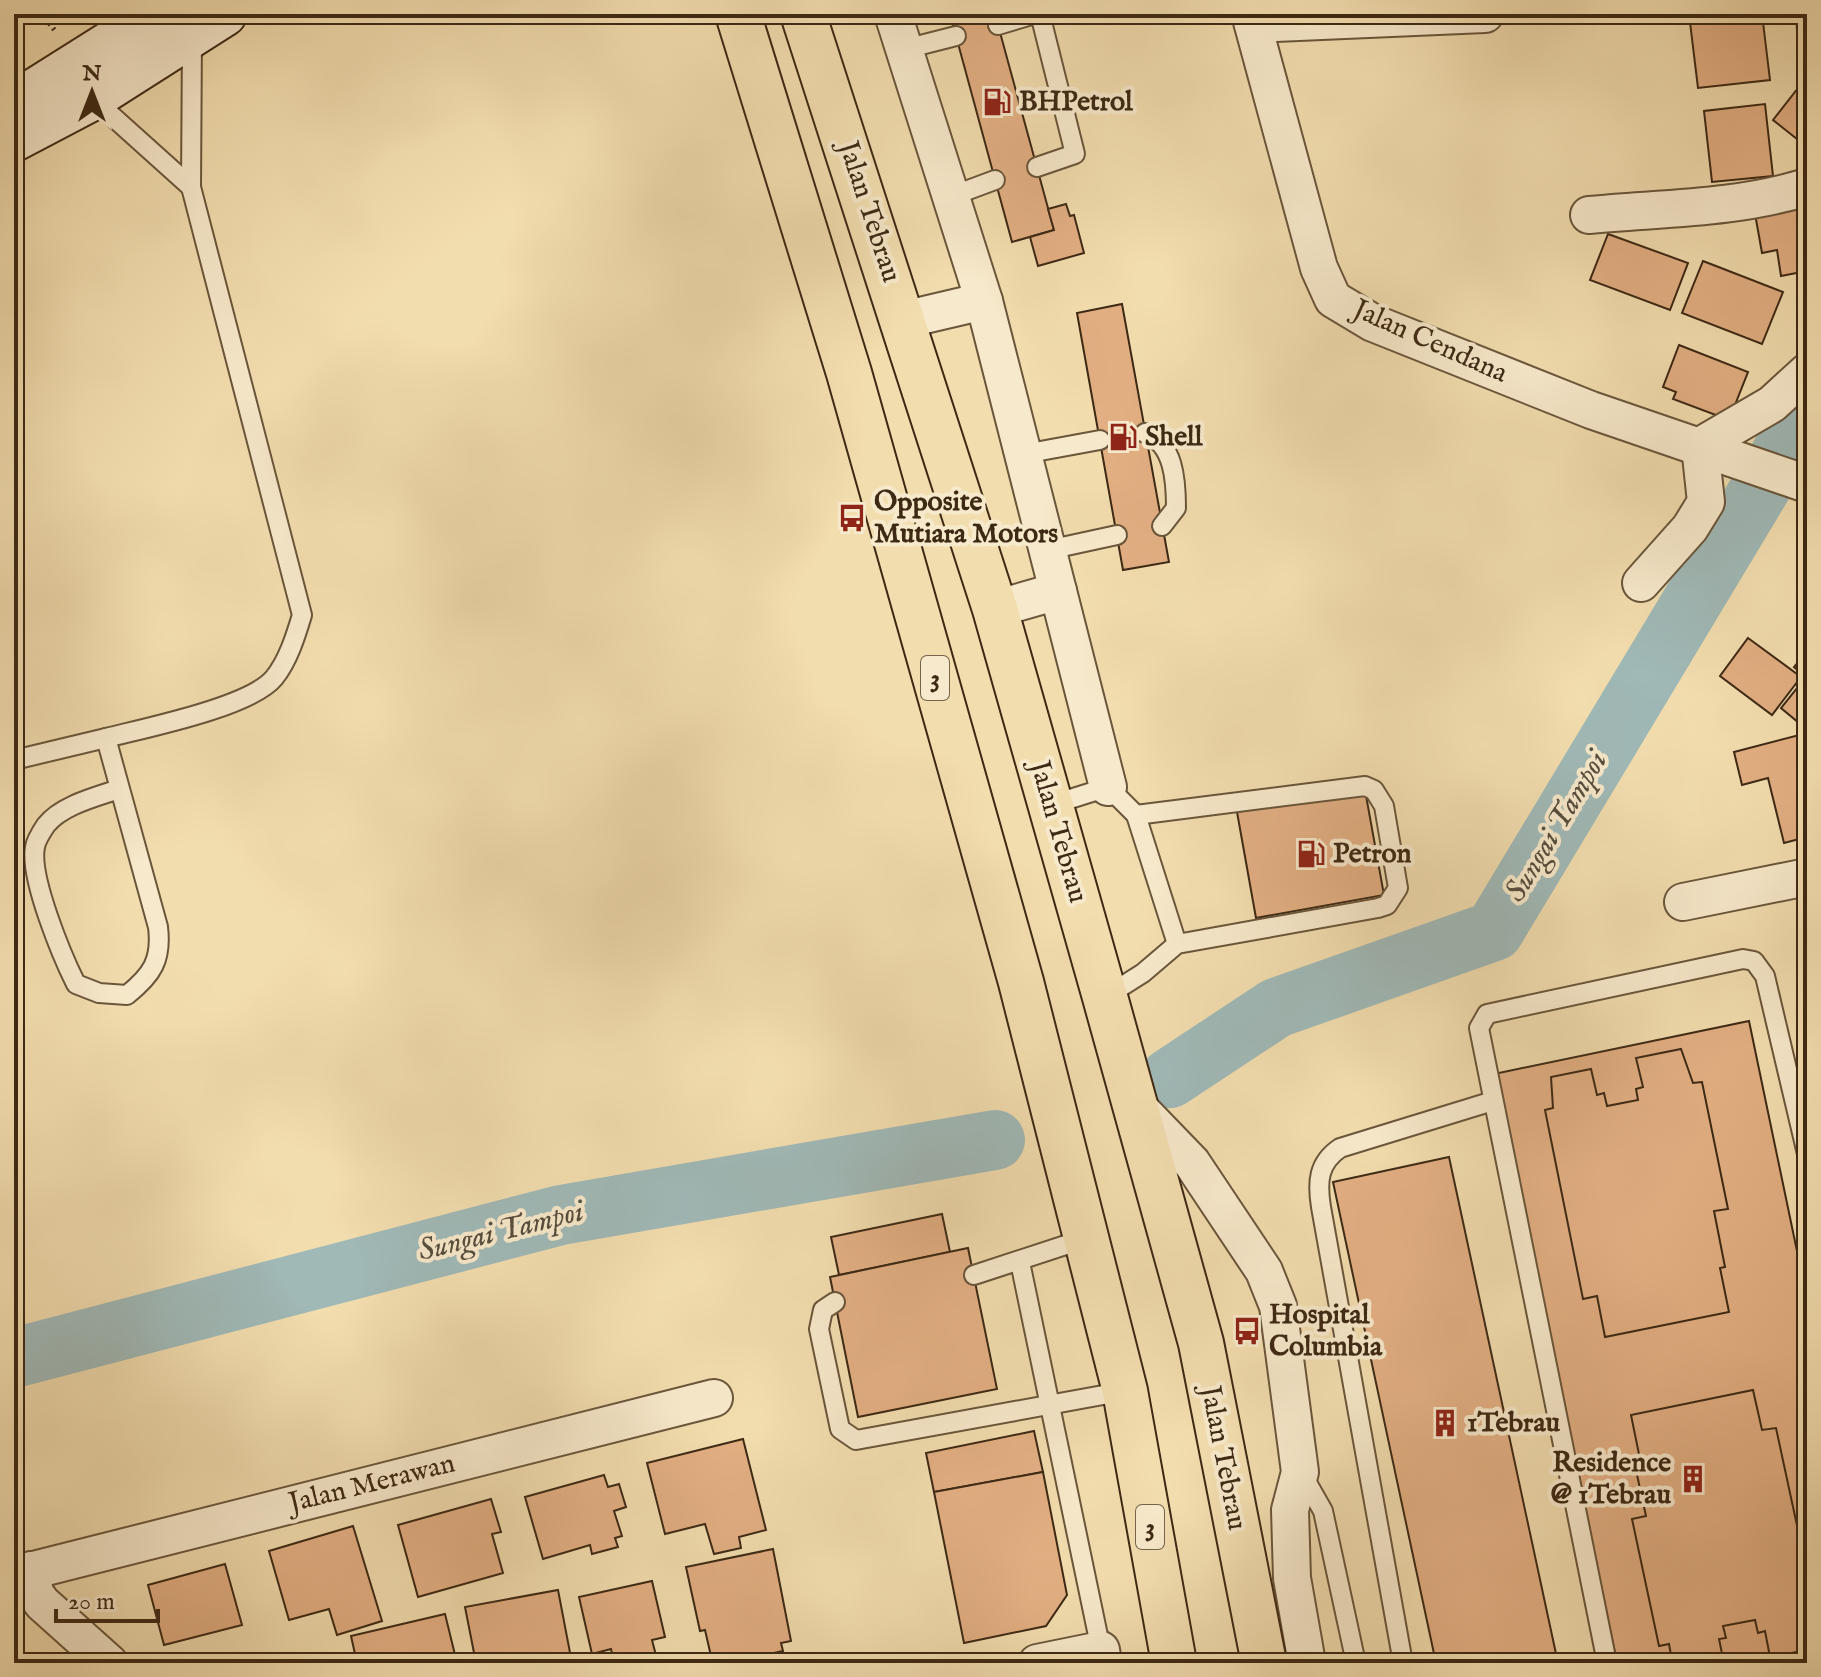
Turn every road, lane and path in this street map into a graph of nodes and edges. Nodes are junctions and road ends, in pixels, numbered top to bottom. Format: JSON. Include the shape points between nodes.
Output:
{"nodes":[{"id":1,"x":738,"y":14,"type":"edge"},
{"id":2,"x":803,"y":14,"type":"edge"},
{"id":3,"x":893,"y":14,"type":"edge"},
{"id":4,"x":1038,"y":14,"type":"edge"},
{"id":5,"x":1485,"y":14,"type":"edge"},
{"id":6,"x":1252,"y":19,"type":"edge"},
{"id":7,"x":191,"y":21,"type":"edge"},
{"id":8,"x":998,"y":25,"type":"dead end"},
{"id":9,"x":956,"y":36,"type":"dead end"},
{"id":10,"x":905,"y":49,"type":"junction"},
{"id":11,"x":92,"y":98,"type":"junction"},
{"id":12,"x":14,"y":104,"type":"edge"},
{"id":13,"x":14,"y":139,"type":"edge"},
{"id":14,"x":1037,"y":167,"type":"dead end"},
{"id":15,"x":995,"y":180,"type":"dead end"},
{"id":16,"x":191,"y":187,"type":"junction"},
{"id":17,"x":1807,"y":187,"type":"edge"},
{"id":18,"x":952,"y":196,"type":"junction"},
{"id":19,"x":1589,"y":215,"type":"dead end"},
{"id":20,"x":984,"y":301,"type":"junction"},
{"id":21,"x":903,"y":320,"type":"junction"},
{"id":22,"x":1807,"y":372,"type":"edge"},
{"id":23,"x":1145,"y":433,"type":"dead end"},
{"id":24,"x":1100,"y":440,"type":"dead end"},
{"id":25,"x":1710,"y":450,"type":"junction"},
{"id":26,"x":1024,"y":454,"type":"junction"},
{"id":27,"x":1807,"y":484,"type":"edge"},
{"id":28,"x":1162,"y":526,"type":"dead end"},
{"id":29,"x":1117,"y":535,"type":"dead end"},
{"id":30,"x":1048,"y":550,"type":"junction"},
{"id":31,"x":1641,"y":583,"type":"dead end"},
{"id":32,"x":1058,"y":591,"type":"junction"},
{"id":33,"x":995,"y":609,"type":"junction"},
{"id":34,"x":106,"y":738,"type":"junction"},
{"id":35,"x":14,"y":760,"type":"edge"},
{"id":36,"x":1108,"y":787,"type":"junction"},
{"id":37,"x":119,"y":789,"type":"junction"},
{"id":38,"x":1051,"y":805,"type":"junction"},
{"id":39,"x":1136,"y":815,"type":"junction"},
{"id":40,"x":1807,"y":877,"type":"edge"},
{"id":41,"x":1683,"y":902,"type":"dead end"},
{"id":42,"x":1177,"y":944,"type":"junction"},
{"id":43,"x":1105,"y":997,"type":"junction"},
{"id":44,"x":1493,"y":1101,"type":"junction"},
{"id":45,"x":1135,"y":1104,"type":"junction"},
{"id":46,"x":1807,"y":1154,"type":"edge"},
{"id":47,"x":1087,"y":1238,"type":"junction"},
{"id":48,"x":1020,"y":1262,"type":"junction"},
{"id":49,"x":974,"y":1275,"type":"dead end"},
{"id":50,"x":835,"y":1302,"type":"dead end"},
{"id":51,"x":1125,"y":1391,"type":"junction"},
{"id":52,"x":714,"y":1398,"type":"dead end"},
{"id":53,"x":1049,"y":1407,"type":"junction"},
{"id":54,"x":1300,"y":1472,"type":"junction"},
{"id":55,"x":22,"y":1572,"type":"edge"},
{"id":56,"x":1102,"y":1657,"type":"edge"},
{"id":57,"x":109,"y":1663,"type":"edge"},
{"id":58,"x":1037,"y":1663,"type":"edge"},
{"id":59,"x":1174,"y":1663,"type":"edge"},
{"id":60,"x":1264,"y":1663,"type":"edge"},
{"id":61,"x":1307,"y":1663,"type":"edge"},
{"id":62,"x":1356,"y":1663,"type":"edge"},
{"id":63,"x":1403,"y":1663,"type":"edge"},
{"id":64,"x":1607,"y":1663,"type":"edge"}],
"edges":[{"from":1,"to":47,"type":"highway","number":"3","via":[[849,373],[1021,982]]},
{"from":2,"to":21,"type":"highway","name":"Jalan Tebrau"},
{"from":3,"to":10,"type":"street"},
{"from":4,"to":8,"type":"lane"},
{"from":4,"to":14,"type":"lane","via":[[1075,154]]},
{"from":5,"to":6,"type":"street"},
{"from":6,"to":25,"type":"street","name":"Jalan Cendana","via":[[1319,268],[1333,299],[1373,323],[1562,399]]},
{"from":7,"to":11,"type":"main road"},
{"from":7,"to":12,"type":"main road"},
{"from":7,"to":16,"type":"lane"},
{"from":9,"to":10,"type":"lane"},
{"from":10,"to":18,"type":"street"},
{"from":11,"to":13,"type":"main road"},
{"from":11,"to":16,"type":"lane"},
{"from":15,"to":18,"type":"lane"},
{"from":16,"to":34,"type":"lane","via":[[302,615],[275,677],[260,691]]},
{"from":17,"to":19,"type":"street","via":[[1765,200]]},
{"from":18,"to":20,"type":"street"},
{"from":20,"to":21,"type":"street"},
{"from":20,"to":26,"type":"street"},
{"from":21,"to":33,"type":"highway","name":"Jalan Tebrau"},
{"from":22,"to":25,"type":"street"},
{"from":23,"to":28,"type":"lane","via":[[1158,438],[1169,455],[1176,508]]},
{"from":24,"to":26,"type":"lane"},
{"from":25,"to":27,"type":"street","name":"Jalan Cendana"},
{"from":25,"to":31,"type":"street","via":[[1706,502]]},
{"from":26,"to":30,"type":"street"},
{"from":29,"to":30,"type":"lane"},
{"from":30,"to":32,"type":"street"},
{"from":32,"to":33,"type":"street"},
{"from":32,"to":36,"type":"street"},
{"from":33,"to":38,"type":"highway","name":"Jalan Tebrau"},
{"from":34,"to":35,"type":"lane"},
{"from":34,"to":37,"type":"lane"},
{"from":36,"to":38,"type":"lane"},
{"from":36,"to":39,"type":"lane"},
{"from":37,"to":37,"type":"lane","via":[[161,949],[151,976],[127,995],[76,984],[59,951],[34,863],[35,844],[48,822]]},
{"from":38,"to":43,"type":"highway","name":"Jalan Tebrau"},
{"from":39,"to":42,"type":"lane"},
{"from":39,"to":42,"type":"lane","via":[[1356,786],[1374,790],[1384,806],[1399,879],[1387,905]]},
{"from":40,"to":41,"type":"street"},
{"from":42,"to":43,"type":"lane"},
{"from":43,"to":45,"type":"highway","name":"Jalan Tebrau"},
{"from":44,"to":46,"type":"lane","via":[[1479,1028],[1487,1014],[1743,959],[1754,961],[1765,976]]},
{"from":44,"to":63,"type":"lane","via":[[1340,1148],[1320,1171],[1321,1207]]},
{"from":44,"to":64,"type":"lane"},
{"from":45,"to":54,"type":"street","via":[[1192,1163],[1264,1271],[1278,1306]]},
{"from":45,"to":60,"type":"highway","name":"Jalan Tebrau","via":[[1201,1343]]},
{"from":47,"to":48,"type":"lane"},
{"from":47,"to":51,"type":"highway","number":"3"},
{"from":48,"to":49,"type":"lane"},
{"from":48,"to":53,"type":"lane"},
{"from":50,"to":53,"type":"lane","via":[[823,1310],[819,1329],[840,1429],[856,1440]]},
{"from":51,"to":53,"type":"lane"},
{"from":51,"to":59,"type":"highway","number":"3"},
{"from":52,"to":55,"type":"street","name":"Jalan Merawan"},
{"from":53,"to":56,"type":"lane"},
{"from":54,"to":61,"type":"street","via":[[1290,1510],[1292,1578]]},
{"from":54,"to":62,"type":"lane","via":[[1323,1511]]},
{"from":55,"to":57,"type":"street","name":"Jalan Merawan","via":[[42,1603]]},
{"from":56,"to":58,"type":"street"}]}
